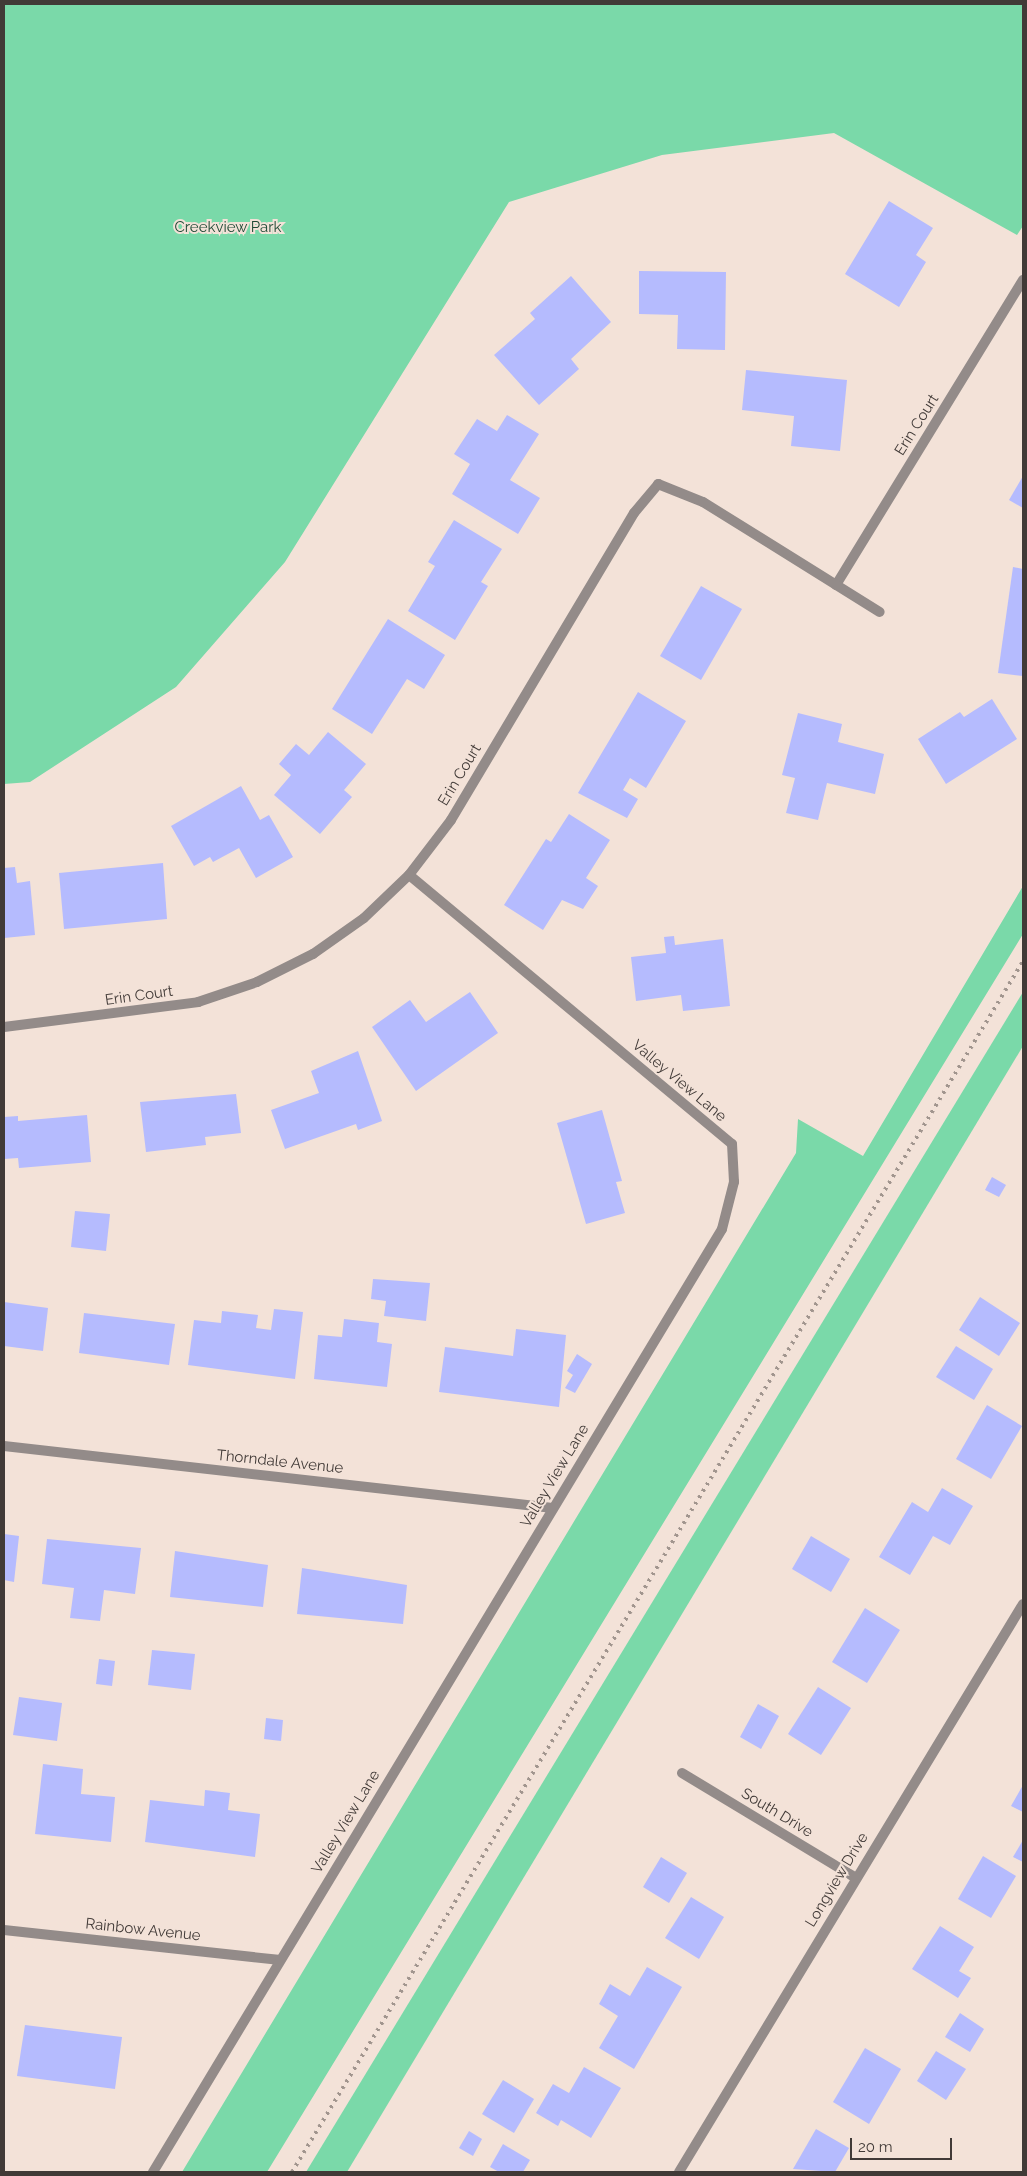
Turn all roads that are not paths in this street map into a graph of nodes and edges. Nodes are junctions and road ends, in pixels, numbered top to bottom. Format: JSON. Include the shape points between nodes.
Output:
{"nodes":[{"id":1,"x":1023,"y":280,"type":"edge"},
{"id":2,"x":836,"y":585,"type":"junction"},
{"id":3,"x":880,"y":612,"type":"dead end"},
{"id":4,"x":409,"y":875,"type":"junction"},
{"id":5,"x":4,"y":1027,"type":"edge"},
{"id":6,"x":4,"y":1446,"type":"edge"},
{"id":7,"x":553,"y":1508,"type":"junction"},
{"id":8,"x":1023,"y":1604,"type":"edge"},
{"id":9,"x":682,"y":1773,"type":"dead end"},
{"id":10,"x":856,"y":1878,"type":"junction"},
{"id":11,"x":4,"y":1930,"type":"edge"},
{"id":12,"x":280,"y":1960,"type":"junction"},
{"id":13,"x":153,"y":2172,"type":"edge"},
{"id":14,"x":679,"y":2172,"type":"edge"}],
"edges":[{"from":1,"to":2,"type":"street","name":"Erin Court"},
{"from":2,"to":3,"type":"street","name":"Erin Court"},
{"from":2,"to":4,"type":"street","name":"Erin Court","via":[[703,502],[658,484],[634,513],[451,820]]},
{"from":4,"to":5,"type":"street","name":"Erin Court","via":[[364,918],[320,949],[257,982],[198,1002],[142,1012]]},
{"from":4,"to":7,"type":"street","name":"Valley View Lane","via":[[732,1144],[734,1182],[722,1229]]},
{"from":6,"to":7,"type":"street","name":"Thorndale Avenue"},
{"from":7,"to":12,"type":"street","name":"Valley View Lane"},
{"from":8,"to":10,"type":"street","name":"Longview Drive"},
{"from":9,"to":10,"type":"street","name":"South Drive"},
{"from":10,"to":14,"type":"street","name":"Longview Drive"},
{"from":11,"to":12,"type":"street","name":"Rainbow Avenue"},
{"from":12,"to":13,"type":"street","name":"Valley View Lane"}]}
